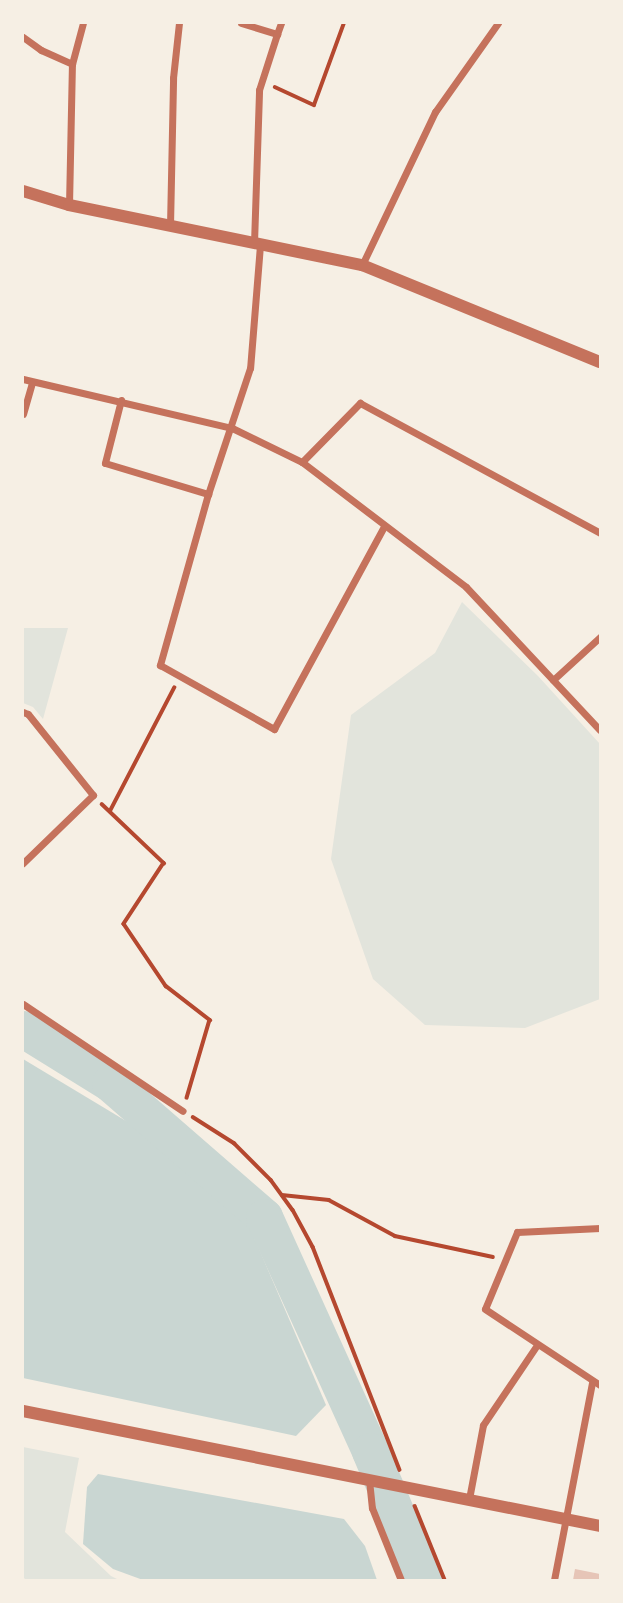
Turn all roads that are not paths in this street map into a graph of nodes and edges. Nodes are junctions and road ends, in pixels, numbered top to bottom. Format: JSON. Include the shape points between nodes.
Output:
{"nodes":[{"id":1,"x":83,"y":23,"type":"edge"},
{"id":2,"x":178,"y":23,"type":"edge"},
{"id":3,"x":241,"y":23,"type":"edge"},
{"id":4,"x":281,"y":23,"type":"edge"},
{"id":5,"x":498,"y":23,"type":"edge"},
{"id":6,"x":277,"y":34,"type":"junction"},
{"id":7,"x":23,"y":37,"type":"edge"},
{"id":8,"x":72,"y":64,"type":"junction"},
{"id":9,"x":23,"y":191,"type":"edge"},
{"id":10,"x":69,"y":205,"type":"junction"},
{"id":11,"x":170,"y":226,"type":"junction"},
{"id":12,"x":257,"y":244,"type":"junction"},
{"id":13,"x":362,"y":265,"type":"junction"},
{"id":14,"x":600,"y":362,"type":"edge"},
{"id":15,"x":23,"y":379,"type":"edge"},
{"id":16,"x":32,"y":382,"type":"junction"},
{"id":17,"x":121,"y":400,"type":"junction"},
{"id":18,"x":23,"y":414,"type":"edge"},
{"id":19,"x":232,"y":428,"type":"junction"},
{"id":20,"x":302,"y":462,"type":"junction"},
{"id":21,"x":208,"y":494,"type":"junction"},
{"id":22,"x":384,"y":526,"type":"junction"},
{"id":23,"x":600,"y":533,"type":"edge"},
{"id":24,"x":600,"y":637,"type":"edge"},
{"id":25,"x":553,"y":680,"type":"junction"},
{"id":26,"x":23,"y":712,"type":"edge"},
{"id":27,"x":600,"y":730,"type":"edge"},
{"id":28,"x":23,"y":863,"type":"edge"},
{"id":29,"x":23,"y":1004,"type":"edge"},
{"id":30,"x":183,"y":1111,"type":"road end"},
{"id":31,"x":600,"y":1228,"type":"edge"},
{"id":32,"x":537,"y":1345,"type":"junction"},
{"id":33,"x":592,"y":1383,"type":"junction"},
{"id":34,"x":600,"y":1385,"type":"edge"},
{"id":35,"x":23,"y":1412,"type":"edge"},
{"id":36,"x":372,"y":1480,"type":"junction"},
{"id":37,"x":468,"y":1499,"type":"junction"},
{"id":38,"x":567,"y":1518,"type":"junction"},
{"id":39,"x":600,"y":1526,"type":"edge"},
{"id":40,"x":401,"y":1580,"type":"edge"},
{"id":41,"x":554,"y":1580,"type":"edge"}],
"edges":[{"from":1,"to":8,"type":"street"},
{"from":2,"to":11,"type":"street"},
{"from":3,"to":6,"type":"street"},
{"from":4,"to":6,"type":"street"},
{"from":5,"to":13,"type":"street","via":[[435,112]]},
{"from":6,"to":12,"type":"street","via":[[260,90]]},
{"from":7,"to":8,"type":"street"},
{"from":8,"to":10,"type":"street"},
{"from":9,"to":10,"type":"street"},
{"from":10,"to":11,"type":"street"},
{"from":11,"to":12,"type":"street"},
{"from":12,"to":13,"type":"street"},
{"from":12,"to":19,"type":"street","via":[[250,368]]},
{"from":13,"to":14,"type":"street"},
{"from":15,"to":16,"type":"street"},
{"from":16,"to":17,"type":"street"},
{"from":16,"to":18,"type":"street"},
{"from":17,"to":19,"type":"street"},
{"from":17,"to":21,"type":"street","via":[[105,463]]},
{"from":19,"to":20,"type":"street"},
{"from":19,"to":21,"type":"street"},
{"from":20,"to":22,"type":"street"},
{"from":20,"to":23,"type":"street","via":[[360,403]]},
{"from":21,"to":22,"type":"street","via":[[160,665],[274,729]]},
{"from":22,"to":25,"type":"street","via":[[466,587]]},
{"from":24,"to":25,"type":"street"},
{"from":25,"to":27,"type":"street"},
{"from":26,"to":28,"type":"street","via":[[93,795]]},
{"from":29,"to":30,"type":"street"},
{"from":31,"to":32,"type":"street","via":[[517,1232],[485,1309]]},
{"from":32,"to":33,"type":"street"},
{"from":32,"to":37,"type":"street","via":[[483,1425]]},
{"from":33,"to":34,"type":"street"},
{"from":33,"to":38,"type":"street"},
{"from":35,"to":36,"type":"street"},
{"from":36,"to":37,"type":"street"},
{"from":36,"to":40,"type":"street","via":[[372,1508]]},
{"from":37,"to":38,"type":"street"},
{"from":38,"to":39,"type":"street"},
{"from":38,"to":41,"type":"street"}]}
